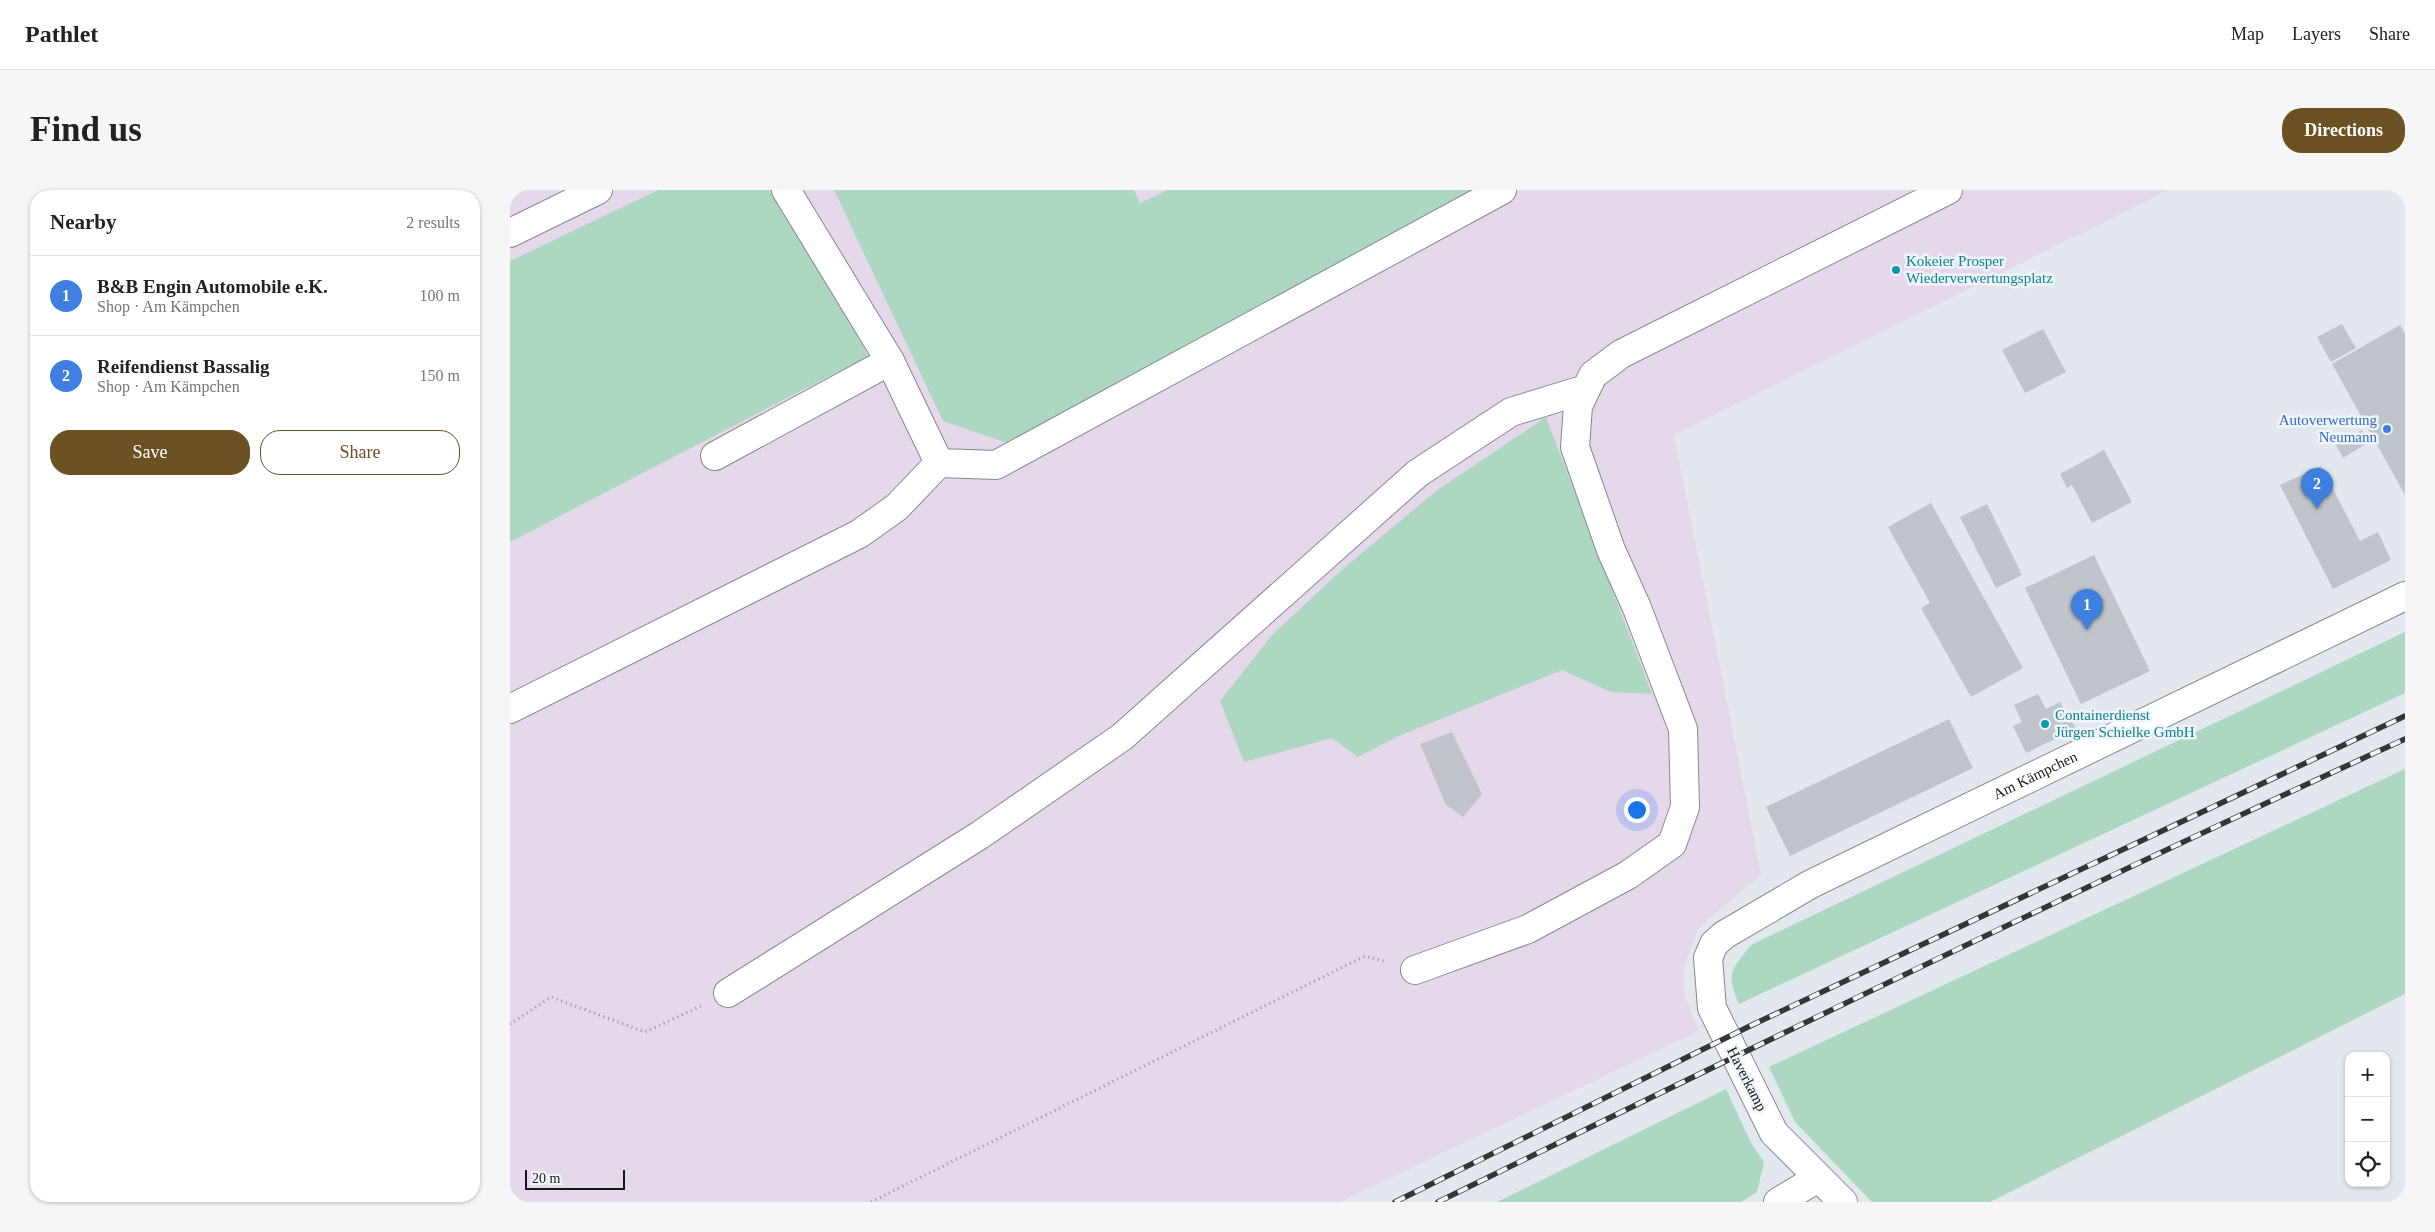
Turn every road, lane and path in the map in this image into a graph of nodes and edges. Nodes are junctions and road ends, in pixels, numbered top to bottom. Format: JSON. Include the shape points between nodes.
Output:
{"nodes":[{"id":1,"x":598,"y":190,"type":"edge"},
{"id":2,"x":786,"y":190,"type":"edge"},
{"id":3,"x":1502,"y":190,"type":"edge"},
{"id":4,"x":1948,"y":190,"type":"edge"},
{"id":5,"x":510,"y":233,"type":"edge"},
{"id":6,"x":890,"y":361,"type":"junction"},
{"id":7,"x":1586,"y":389,"type":"junction"},
{"id":8,"x":715,"y":456,"type":"dead end"},
{"id":9,"x":939,"y":463,"type":"junction"},
{"id":10,"x":2405,"y":596,"type":"edge"},
{"id":11,"x":510,"y":708,"type":"edge"},
{"id":12,"x":1724,"y":935,"type":"joint"},
{"id":13,"x":1415,"y":970,"type":"joint"},
{"id":14,"x":728,"y":993,"type":"joint"},
{"id":15,"x":510,"y":1024,"type":"edge"},
{"id":16,"x":1818,"y":1178,"type":"junction"},
{"id":17,"x":871,"y":1202,"type":"edge"},
{"id":18,"x":1778,"y":1202,"type":"edge"},
{"id":19,"x":1842,"y":1202,"type":"edge"}],
"edges":[{"from":1,"to":5,"type":"street"},
{"from":2,"to":6,"type":"street"},
{"from":3,"to":9,"type":"street","via":[[996,465]]},
{"from":4,"to":7,"type":"street","via":[[1621,354],[1593,375]]},
{"from":6,"to":8,"type":"street"},
{"from":6,"to":9,"type":"street"},
{"from":7,"to":13,"type":"street","via":[[1578,406],[1575,447],[1608,541],[1683,729],[1685,807],[1672,844],[1628,875],[1528,929]]},
{"from":7,"to":14,"type":"street","via":[[1511,412],[1418,473],[1122,737],[980,835]]},
{"from":9,"to":11,"type":"street","via":[[897,507],[859,534]]},
{"from":10,"to":12,"type":"street","name":"Am Kämpchen","via":[[1811,884]]},
{"from":12,"to":16,"type":"street","name":"Haverkamp","via":[[1714,944],[1708,958],[1712,1008],[1774,1133]]},
{"from":13,"to":17,"type":"path","via":[[1365,956]]},
{"from":14,"to":15,"type":"path","via":[[645,1032],[551,997]]},
{"from":16,"to":18,"type":"street"},
{"from":16,"to":19,"type":"street","name":"Haverkamp"}]}
